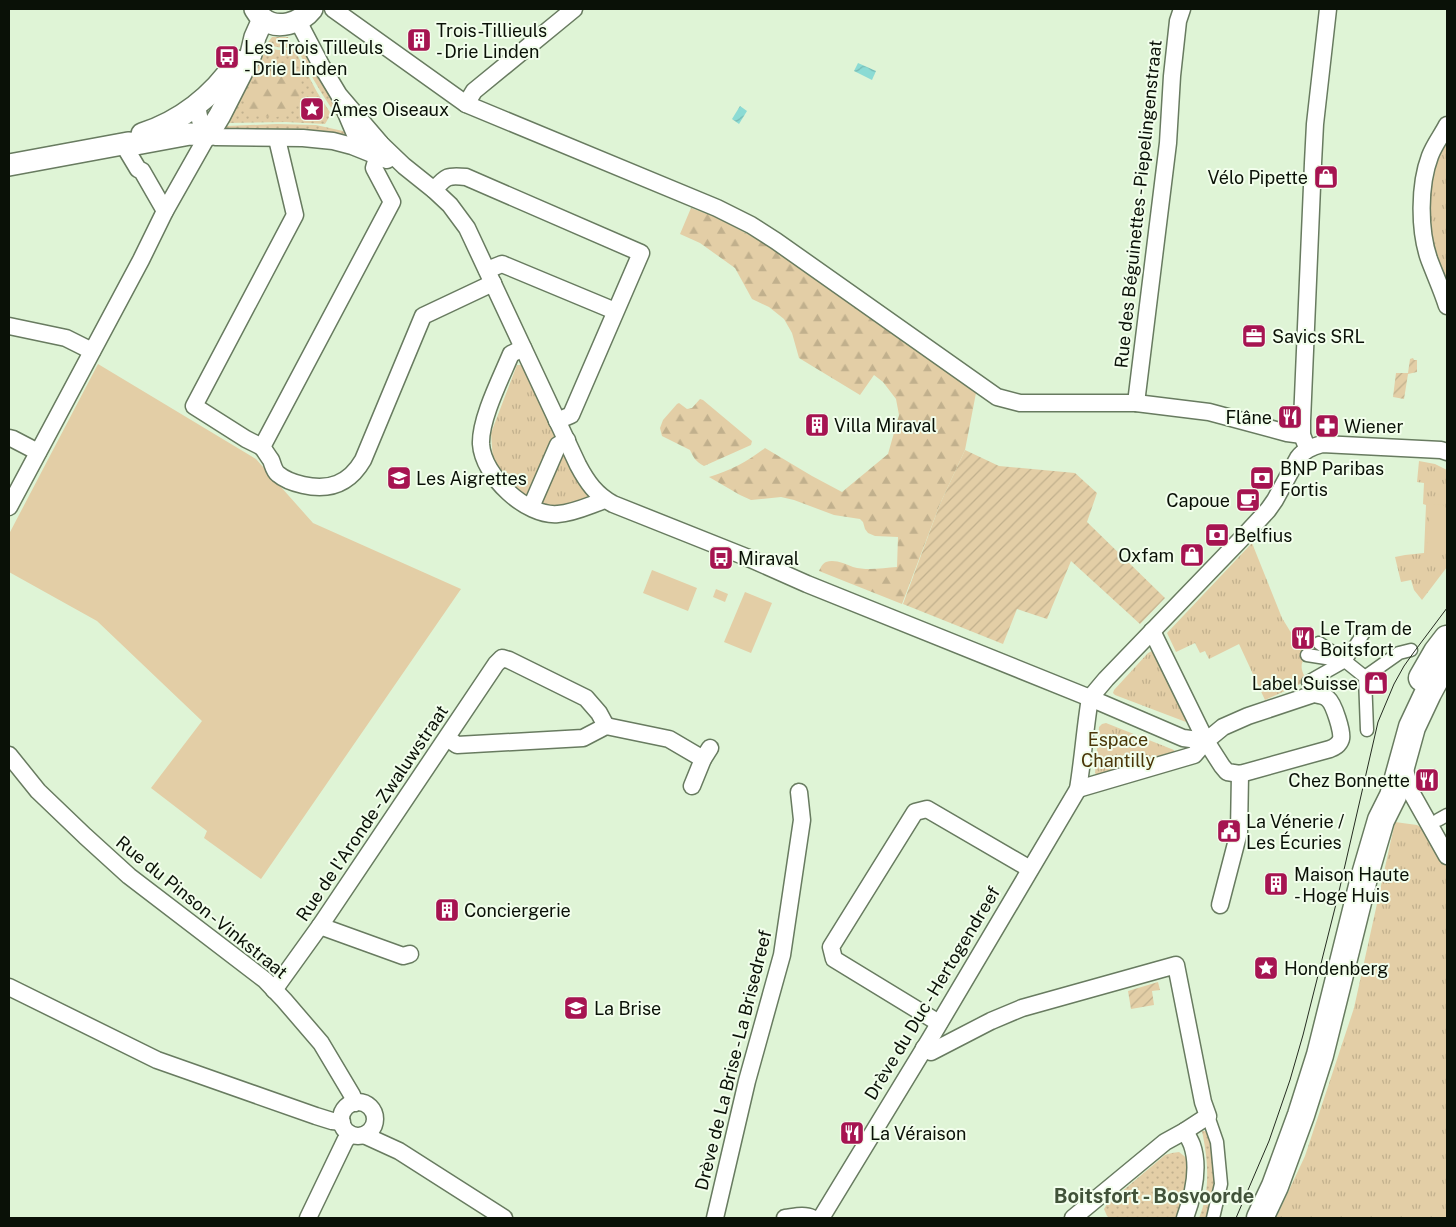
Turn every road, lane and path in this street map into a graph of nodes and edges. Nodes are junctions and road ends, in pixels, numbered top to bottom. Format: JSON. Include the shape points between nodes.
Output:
{"nodes":[{"id":1,"x":333,"y":9,"type":"edge"},
{"id":2,"x":574,"y":9,"type":"edge"},
{"id":3,"x":1182,"y":9,"type":"edge"},
{"id":4,"x":1328,"y":9,"type":"edge"},
{"id":5,"x":305,"y":15,"type":"edge"},
{"id":6,"x":258,"y":22,"type":"edge"},
{"id":7,"x":201,"y":101,"type":"junction"},
{"id":8,"x":466,"y":104,"type":"junction"},
{"id":9,"x":220,"y":115,"type":"junction"},
{"id":10,"x":1447,"y":125,"type":"edge"},
{"id":11,"x":208,"y":135,"type":"junction"},
{"id":12,"x":277,"y":139,"type":"junction"},
{"id":13,"x":125,"y":143,"type":"junction"},
{"id":14,"x":379,"y":150,"type":"junction"},
{"id":15,"x":9,"y":164,"type":"edge"},
{"id":16,"x":434,"y":190,"type":"junction"},
{"id":17,"x":165,"y":211,"type":"junction"},
{"id":18,"x":490,"y":277,"type":"junction"},
{"id":19,"x":1447,"y":306,"type":"edge"},
{"id":20,"x":615,"y":311,"type":"junction"},
{"id":21,"x":9,"y":326,"type":"edge"},
{"id":22,"x":524,"y":348,"type":"junction"},
{"id":23,"x":92,"y":351,"type":"junction"},
{"id":24,"x":1136,"y":403,"type":"junction"},
{"id":25,"x":558,"y":421,"type":"junction"},
{"id":26,"x":9,"y":438,"type":"edge"},
{"id":27,"x":567,"y":440,"type":"junction"},
{"id":28,"x":1305,"y":442,"type":"junction"},
{"id":29,"x":262,"y":447,"type":"junction"},
{"id":30,"x":1445,"y":450,"type":"edge"},
{"id":31,"x":38,"y":452,"type":"junction"},
{"id":32,"x":605,"y":500,"type":"junction"},
{"id":33,"x":9,"y":507,"type":"edge"},
{"id":34,"x":531,"y":507,"type":"junction"},
{"id":35,"x":1365,"y":630,"type":"dead end"},
{"id":36,"x":1152,"y":631,"type":"junction"},
{"id":37,"x":1447,"y":639,"type":"edge"},
{"id":38,"x":1319,"y":643,"type":"dead end"},
{"id":39,"x":1411,"y":650,"type":"dead end"},
{"id":40,"x":1307,"y":655,"type":"dead end"},
{"id":41,"x":1345,"y":661,"type":"junction"},
{"id":42,"x":1443,"y":674,"type":"edge"},
{"id":43,"x":1364,"y":677,"type":"junction"},
{"id":44,"x":1308,"y":682,"type":"dead end"},
{"id":45,"x":1090,"y":698,"type":"junction"},
{"id":46,"x":606,"y":726,"type":"junction"},
{"id":47,"x":1367,"y":730,"type":"dead end"},
{"id":48,"x":447,"y":738,"type":"junction"},
{"id":49,"x":1206,"y":740,"type":"junction"},
{"id":50,"x":9,"y":755,"type":"edge"},
{"id":51,"x":1402,"y":758,"type":"junction"},
{"id":52,"x":1246,"y":772,"type":"junction"},
{"id":53,"x":692,"y":786,"type":"dead end"},
{"id":54,"x":1078,"y":789,"type":"junction"},
{"id":55,"x":799,"y":792,"type":"dead end"},
{"id":56,"x":1381,"y":820,"type":"junction"},
{"id":57,"x":1447,"y":856,"type":"edge"},
{"id":58,"x":1030,"y":869,"type":"junction"},
{"id":59,"x":1220,"y":905,"type":"dead end"},
{"id":60,"x":320,"y":926,"type":"junction"},
{"id":61,"x":410,"y":954,"type":"dead end"},
{"id":62,"x":9,"y":987,"type":"edge"},
{"id":63,"x":274,"y":990,"type":"junction"},
{"id":64,"x":939,"y":1023,"type":"junction"},
{"id":65,"x":924,"y":1048,"type":"junction"},
{"id":66,"x":355,"y":1103,"type":"junction"},
{"id":67,"x":1208,"y":1116,"type":"junction"},
{"id":68,"x":357,"y":1129,"type":"junction"},
{"id":69,"x":1185,"y":1130,"type":"junction"},
{"id":70,"x":1084,"y":1215,"type":"edge"},
{"id":71,"x":308,"y":1218,"type":"edge"},
{"id":72,"x":504,"y":1218,"type":"edge"},
{"id":73,"x":715,"y":1218,"type":"edge"},
{"id":74,"x":785,"y":1218,"type":"edge"},
{"id":75,"x":812,"y":1218,"type":"edge"},
{"id":76,"x":821,"y":1218,"type":"edge"},
{"id":77,"x":1185,"y":1218,"type":"edge"},
{"id":78,"x":1213,"y":1218,"type":"edge"},
{"id":79,"x":1260,"y":1218,"type":"edge"}],
"edges":[{"from":1,"to":8,"type":"street"},
{"from":2,"to":8,"type":"street","via":[[474,91]]},
{"from":3,"to":24,"type":"street","name":"Rue des Béguinettes - Piepelingenstraat","via":[[1178,21],[1168,143]]},
{"from":4,"to":28,"type":"street","via":[[1315,134],[1302,422]]},
{"from":5,"to":6,"type":"street","via":[[286,25]]},
{"from":5,"to":14,"type":"street","via":[[320,65]]},
{"from":6,"to":7,"type":"street","via":[[234,65]]},
{"from":6,"to":9,"type":"street","via":[[251,54]]},
{"from":7,"to":9,"type":"street","via":[[215,103]]},
{"from":7,"to":11,"type":"street","via":[[199,118]]},
{"from":7,"to":13,"type":"street","via":[[178,117],[133,136]]},
{"from":8,"to":24,"type":"street","via":[[751,225],[997,397],[1020,403]]},
{"from":9,"to":11,"type":"street"},
{"from":10,"to":19,"type":"street","via":[[1430,155],[1421,210],[1429,258]]},
{"from":11,"to":12,"type":"street"},
{"from":11,"to":13,"type":"street","via":[[190,134]]},
{"from":11,"to":17,"type":"street"},
{"from":12,"to":14,"type":"street","via":[[333,141]]},
{"from":12,"to":29,"type":"street","via":[[295,215],[194,406]]},
{"from":13,"to":15,"type":"street"},
{"from":13,"to":17,"type":"street"},
{"from":14,"to":16,"type":"street"},
{"from":14,"to":29,"type":"street","via":[[374,168],[392,202]]},
{"from":16,"to":18,"type":"street","via":[[450,205],[466,228]]},
{"from":16,"to":20,"type":"street","via":[[450,176],[466,176],[641,253]]},
{"from":17,"to":23,"type":"street"},
{"from":18,"to":20,"type":"street","via":[[502,264]]},
{"from":18,"to":22,"type":"street"},
{"from":18,"to":29,"type":"street","via":[[423,316],[363,460],[350,477],[326,488],[291,482],[276,473]]},
{"from":20,"to":25,"type":"street","via":[[570,415]]},
{"from":21,"to":23,"type":"street","via":[[66,338]]},
{"from":22,"to":25,"type":"street"},
{"from":22,"to":34,"type":"street","via":[[511,354],[483,426],[481,444],[486,461],[498,481]]},
{"from":23,"to":31,"type":"street"},
{"from":24,"to":28,"type":"street","via":[[1209,412],[1287,433]]},
{"from":25,"to":27,"type":"street"},
{"from":26,"to":31,"type":"street"},
{"from":27,"to":32,"type":"street","via":[[587,481]]},
{"from":27,"to":34,"type":"street","via":[[558,445]]},
{"from":28,"to":30,"type":"street"},
{"from":28,"to":36,"type":"street","via":[[1276,500]]},
{"from":31,"to":33,"type":"street"},
{"from":32,"to":34,"type":"street","via":[[557,514]]},
{"from":32,"to":45,"type":"street"},
{"from":35,"to":41,"type":"street"},
{"from":36,"to":45,"type":"street"},
{"from":36,"to":49,"type":"street"},
{"from":37,"to":56,"type":"main road","via":[[1422,677],[1403,718],[1382,794]]},
{"from":38,"to":41,"type":"street"},
{"from":39,"to":43,"type":"street","via":[[1399,653]]},
{"from":40,"to":41,"type":"street"},
{"from":41,"to":43,"type":"street"},
{"from":41,"to":44,"type":"street"},
{"from":42,"to":51,"type":"main road","via":[[1422,703]]},
{"from":43,"to":47,"type":"street"},
{"from":45,"to":49,"type":"street","via":[[1183,738]]},
{"from":45,"to":54,"type":"street","name":"Drève du Duc - Hertogendreef"},
{"from":46,"to":48,"type":"street","via":[[583,738],[457,745]]},
{"from":46,"to":48,"type":"street","name":"Rue de l'Aronde - Zwaluwstraat","via":[[586,698],[502,658]]},
{"from":46,"to":53,"type":"street","via":[[670,739],[706,753]]},
{"from":48,"to":60,"type":"street","name":"Rue de l'Aronde - Zwaluwstraat"},
{"from":49,"to":52,"type":"street","via":[[1227,772]]},
{"from":49,"to":52,"type":"street","via":[[1223,727],[1248,716],[1314,694],[1328,699],[1342,734],[1337,746]]},
{"from":49,"to":54,"type":"street","via":[[1194,755]]},
{"from":50,"to":63,"type":"street","name":"Rue du Pinson - Vinkstraat","via":[[38,791],[121,869]]},
{"from":51,"to":56,"type":"main road","via":[[1393,796]]},
{"from":51,"to":57,"type":"street","via":[[1411,792]]},
{"from":52,"to":59,"type":"street","via":[[1239,832]]},
{"from":54,"to":58,"type":"street","name":"Drève du Duc - Hertogendreef"},
{"from":55,"to":73,"type":"street","name":"Drève de La Brise - La Brisedreef","via":[[802,820],[782,955],[747,1081]]},
{"from":56,"to":79,"type":"main road","via":[[1320,1054],[1301,1115]]},
{"from":58,"to":64,"type":"street","name":"Drève du Duc - Hertogendreef"},
{"from":58,"to":64,"type":"street","via":[[927,809],[915,812],[831,947],[834,959]]},
{"from":60,"to":61,"type":"street","via":[[403,956]]},
{"from":60,"to":63,"type":"street","name":"Rue de l'Aronde - Zwaluwstraat"},
{"from":62,"to":68,"type":"street","via":[[157,1060]]},
{"from":63,"to":66,"type":"street","name":"Rue du Pinson - Vinkstraat","via":[[321,1043]]},
{"from":64,"to":65,"type":"street","name":"Drève du Duc - Hertogendreef"},
{"from":65,"to":67,"type":"street","via":[[931,1052],[1022,1008],[1176,965]]},
{"from":65,"to":76,"type":"street","name":"Drève du Duc - Hertogendreef"},
{"from":66,"to":68,"type":"street","via":[[349,1105],[342,1115]]},
{"from":66,"to":68,"type":"street","via":[[369,1106],[374,1115]]},
{"from":67,"to":69,"type":"street"},
{"from":67,"to":78,"type":"street","via":[[1217,1142],[1221,1184]]},
{"from":68,"to":71,"type":"street","via":[[345,1141]]},
{"from":68,"to":72,"type":"street","via":[[399,1151]]},
{"from":69,"to":70,"type":"street","via":[[1165,1142]]},
{"from":69,"to":77,"type":"street","via":[[1195,1160]]},
{"from":74,"to":75,"type":"street"}]}
